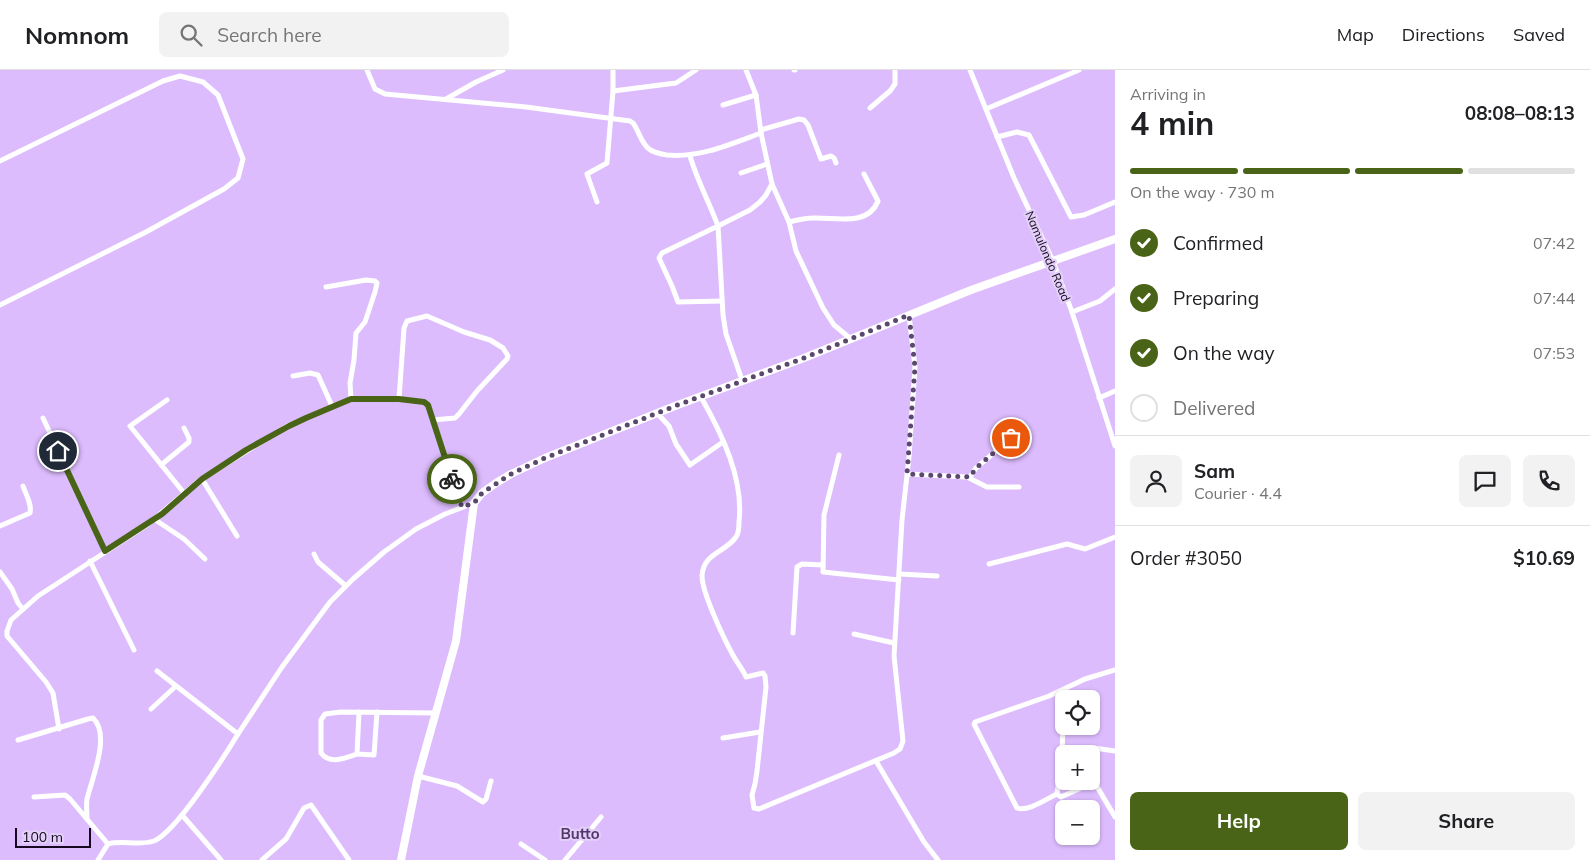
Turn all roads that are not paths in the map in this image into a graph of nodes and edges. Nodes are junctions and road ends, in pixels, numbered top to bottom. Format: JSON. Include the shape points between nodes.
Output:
{"nodes":[{"id":1,"x":367,"y":70,"type":"edge"},
{"id":2,"x":504,"y":70,"type":"edge"},
{"id":3,"x":613,"y":70,"type":"edge"},
{"id":4,"x":696,"y":70,"type":"edge"},
{"id":5,"x":746,"y":70,"type":"edge"},
{"id":6,"x":895,"y":70,"type":"edge"},
{"id":7,"x":970,"y":70,"type":"edge"},
{"id":8,"x":1079,"y":70,"type":"edge"},
{"id":9,"x":613,"y":91,"type":"junction"},
{"id":10,"x":756,"y":95,"type":"junction"},
{"id":11,"x":446,"y":99,"type":"junction"},
{"id":12,"x":723,"y":105,"type":"dead end"},
{"id":13,"x":870,"y":108,"type":"dead end"},
{"id":14,"x":986,"y":110,"type":"junction"},
{"id":15,"x":611,"y":119,"type":"junction"},
{"id":16,"x":761,"y":132,"type":"junction"},
{"id":17,"x":997,"y":137,"type":"junction"},
{"id":18,"x":690,"y":156,"type":"junction"},
{"id":19,"x":0,"y":161,"type":"edge"},
{"id":20,"x":836,"y":163,"type":"dead end"},
{"id":21,"x":767,"y":164,"type":"junction"},
{"id":22,"x":741,"y":173,"type":"dead end"},
{"id":23,"x":864,"y":174,"type":"dead end"},
{"id":24,"x":772,"y":184,"type":"junction"},
{"id":25,"x":597,"y":202,"type":"dead end"},
{"id":26,"x":1115,"y":202,"type":"edge"},
{"id":27,"x":789,"y":222,"type":"junction"},
{"id":28,"x":718,"y":226,"type":"junction"},
{"id":29,"x":1115,"y":239,"type":"edge"},
{"id":30,"x":1053,"y":261,"type":"junction"},
{"id":31,"x":326,"y":287,"type":"dead end"},
{"id":32,"x":1115,"y":289,"type":"edge"},
{"id":33,"x":722,"y":301,"type":"junction"},
{"id":34,"x":0,"y":305,"type":"edge"},
{"id":35,"x":1072,"y":312,"type":"junction"},
{"id":36,"x":909,"y":315,"type":"junction"},
{"id":37,"x":851,"y":339,"type":"junction"},
{"id":38,"x":293,"y":376,"type":"dead end"},
{"id":39,"x":742,"y":380,"type":"junction"},
{"id":40,"x":1115,"y":391,"type":"edge"},
{"id":41,"x":701,"y":396,"type":"junction"},
{"id":42,"x":1099,"y":398,"type":"junction"},
{"id":43,"x":351,"y":399,"type":"junction"},
{"id":44,"x":399,"y":399,"type":"junction"},
{"id":45,"x":167,"y":400,"type":"dead end"},
{"id":46,"x":332,"y":406,"type":"junction"},
{"id":47,"x":657,"y":413,"type":"junction"},
{"id":48,"x":42,"y":418,"type":"dead end"},
{"id":49,"x":433,"y":420,"type":"junction"},
{"id":50,"x":184,"y":428,"type":"dead end"},
{"id":51,"x":1021,"y":430,"type":"dead end"},
{"id":52,"x":723,"y":442,"type":"junction"},
{"id":53,"x":1115,"y":446,"type":"edge"},
{"id":54,"x":840,"y":455,"type":"dead end"},
{"id":55,"x":161,"y":465,"type":"junction"},
{"id":56,"x":907,"y":474,"type":"junction"},
{"id":57,"x":970,"y":477,"type":"junction"},
{"id":58,"x":202,"y":479,"type":"junction"},
{"id":59,"x":23,"y":486,"type":"dead end"},
{"id":60,"x":1019,"y":487,"type":"dead end"},
{"id":61,"x":184,"y":493,"type":"junction"},
{"id":62,"x":474,"y":503,"type":"junction"},
{"id":63,"x":462,"y":507,"type":"junction"},
{"id":64,"x":154,"y":519,"type":"junction"},
{"id":65,"x":0,"y":526,"type":"edge"},
{"id":66,"x":237,"y":536,"type":"dead end"},
{"id":67,"x":1115,"y":537,"type":"edge"},
{"id":68,"x":105,"y":551,"type":"junction"},
{"id":69,"x":314,"y":554,"type":"dead end"},
{"id":70,"x":205,"y":559,"type":"dead end"},
{"id":71,"x":90,"y":561,"type":"junction"},
{"id":72,"x":989,"y":564,"type":"dead end"},
{"id":73,"x":823,"y":566,"type":"junction"},
{"id":74,"x":0,"y":572,"type":"edge"},
{"id":75,"x":937,"y":576,"type":"dead end"},
{"id":76,"x":899,"y":577,"type":"junction"},
{"id":77,"x":346,"y":586,"type":"junction"},
{"id":78,"x":23,"y":609,"type":"junction"},
{"id":79,"x":7,"y":631,"type":"junction"},
{"id":80,"x":793,"y":633,"type":"dead end"},
{"id":81,"x":854,"y":634,"type":"dead end"},
{"id":82,"x":0,"y":637,"type":"edge"},
{"id":83,"x":894,"y":643,"type":"junction"},
{"id":84,"x":134,"y":650,"type":"dead end"},
{"id":85,"x":1115,"y":670,"type":"edge"},
{"id":86,"x":157,"y":671,"type":"dead end"},
{"id":87,"x":176,"y":686,"type":"junction"},
{"id":88,"x":1064,"y":689,"type":"joint"},
{"id":89,"x":151,"y":709,"type":"dead end"},
{"id":90,"x":359,"y":712,"type":"junction"},
{"id":91,"x":377,"y":712,"type":"junction"},
{"id":92,"x":435,"y":713,"type":"junction"},
{"id":93,"x":58,"y":729,"type":"junction"},
{"id":94,"x":760,"y":732,"type":"junction"},
{"id":95,"x":238,"y":734,"type":"junction"},
{"id":96,"x":723,"y":738,"type":"dead end"},
{"id":97,"x":18,"y":740,"type":"dead end"},
{"id":98,"x":1100,"y":749,"type":"edge"},
{"id":99,"x":1115,"y":751,"type":"edge"},
{"id":100,"x":357,"y":754,"type":"junction"},
{"id":101,"x":876,"y":761,"type":"junction"},
{"id":102,"x":418,"y":776,"type":"junction"},
{"id":103,"x":491,"y":781,"type":"dead end"},
{"id":104,"x":1057,"y":790,"type":"edge"},
{"id":105,"x":1057,"y":794,"type":"junction"},
{"id":106,"x":34,"y":797,"type":"dead end"},
{"id":107,"x":182,"y":815,"type":"junction"},
{"id":108,"x":601,"y":817,"type":"dead end"},
{"id":109,"x":1115,"y":818,"type":"edge"},
{"id":110,"x":87,"y":819,"type":"junction"},
{"id":111,"x":108,"y":844,"type":"junction"},
{"id":112,"x":521,"y":844,"type":"dead end"},
{"id":113,"x":98,"y":860,"type":"edge"},
{"id":114,"x":221,"y":860,"type":"edge"},
{"id":115,"x":262,"y":860,"type":"edge"},
{"id":116,"x":350,"y":860,"type":"edge"},
{"id":117,"x":401,"y":860,"type":"edge"},
{"id":118,"x":545,"y":860,"type":"edge"},
{"id":119,"x":565,"y":860,"type":"edge"},
{"id":120,"x":938,"y":860,"type":"edge"}],
"edges":[{"from":1,"to":11,"type":"street","via":[[375,89],[381,92]]},
{"from":2,"to":11,"type":"street"},
{"from":3,"to":9,"type":"street"},
{"from":4,"to":9,"type":"street","via":[[676,83]]},
{"from":5,"to":10,"type":"street"},
{"from":6,"to":13,"type":"street","via":[[890,91]]},
{"from":7,"to":14,"type":"street","name":"Namulondo Road"},
{"from":8,"to":14,"type":"street"},
{"from":9,"to":15,"type":"street"},
{"from":10,"to":12,"type":"street"},
{"from":10,"to":16,"type":"street"},
{"from":11,"to":15,"type":"street"},
{"from":14,"to":17,"type":"street","name":"Namulondo Road"},
{"from":15,"to":18,"type":"street","via":[[634,122],[643,142],[652,152]]},
{"from":15,"to":25,"type":"street","via":[[607,163],[587,174]]},
{"from":16,"to":18,"type":"street"},
{"from":16,"to":20,"type":"street","via":[[804,120],[821,159],[831,156]]},
{"from":16,"to":21,"type":"street"},
{"from":17,"to":26,"type":"street","via":[[1017,132],[1029,135],[1071,217]]},
{"from":17,"to":30,"type":"street","name":"Namulondo Road"},
{"from":18,"to":28,"type":"street"},
{"from":19,"to":34,"type":"street","via":[[163,81],[180,76],[203,82],[218,95],[243,159],[238,178],[224,189]]},
{"from":21,"to":22,"type":"street"},
{"from":21,"to":24,"type":"street"},
{"from":23,"to":27,"type":"street","via":[[878,201],[871,212],[859,218],[812,218]]},
{"from":24,"to":27,"type":"street"},
{"from":24,"to":28,"type":"street","via":[[766,195],[750,210]]},
{"from":27,"to":37,"type":"street","via":[[796,251],[823,308],[834,325]]},
{"from":28,"to":33,"type":"street"},
{"from":28,"to":33,"type":"street","via":[[662,254],[660,258],[678,302]]},
{"from":29,"to":30,"type":"street"},
{"from":30,"to":35,"type":"street","name":"Namulondo Road"},
{"from":30,"to":36,"type":"street"},
{"from":31,"to":43,"type":"street","via":[[366,280],[377,283],[365,322],[356,334]]},
{"from":32,"to":35,"type":"street","via":[[1100,301]]},
{"from":33,"to":39,"type":"street","via":[[726,334]]},
{"from":35,"to":42,"type":"street","name":"Namulondo Road"},
{"from":36,"to":37,"type":"street"},
{"from":36,"to":56,"type":"street","via":[[915,367]]},
{"from":37,"to":39,"type":"street"},
{"from":38,"to":46,"type":"street","via":[[318,375]]},
{"from":39,"to":41,"type":"street"},
{"from":40,"to":42,"type":"street"},
{"from":41,"to":47,"type":"street"},
{"from":41,"to":52,"type":"street"},
{"from":42,"to":53,"type":"street","name":"Namulondo Road"},
{"from":43,"to":44,"type":"street"},
{"from":43,"to":46,"type":"street"},
{"from":44,"to":49,"type":"street","via":[[424,402],[431,409]]},
{"from":44,"to":49,"type":"street","via":[[407,321],[427,316],[490,340],[507,352],[507,360],[455,418]]},
{"from":45,"to":55,"type":"street","via":[[130,426]]},
{"from":46,"to":58,"type":"street","via":[[289,426]]},
{"from":47,"to":52,"type":"street","via":[[669,426],[690,465]]},
{"from":47,"to":62,"type":"street","via":[[511,474],[482,493]]},
{"from":48,"to":68,"type":"street"},
{"from":49,"to":63,"type":"street"},
{"from":50,"to":55,"type":"street","via":[[189,442]]},
{"from":51,"to":57,"type":"street","via":[[976,468]]},
{"from":52,"to":94,"type":"street","via":[[737,481],[738,532],[736,538],[710,558],[702,580],[727,644],[746,677],[765,674]]},
{"from":54,"to":73,"type":"street","via":[[824,515]]},
{"from":55,"to":61,"type":"street"},
{"from":56,"to":57,"type":"street"},
{"from":56,"to":76,"type":"street"},
{"from":57,"to":60,"type":"street","via":[[987,487]]},
{"from":58,"to":61,"type":"street"},
{"from":58,"to":66,"type":"street"},
{"from":59,"to":65,"type":"street","via":[[30,513]]},
{"from":61,"to":64,"type":"street"},
{"from":62,"to":63,"type":"street"},
{"from":62,"to":92,"type":"street","via":[[456,641]]},
{"from":63,"to":77,"type":"street","via":[[416,530],[384,552]]},
{"from":64,"to":68,"type":"street"},
{"from":64,"to":70,"type":"street","via":[[184,539]]},
{"from":67,"to":72,"type":"street","via":[[1085,549],[1067,544]]},
{"from":68,"to":71,"type":"street"},
{"from":69,"to":77,"type":"street","via":[[316,560]]},
{"from":71,"to":78,"type":"street"},
{"from":71,"to":84,"type":"street"},
{"from":73,"to":76,"type":"street","via":[[825,574]]},
{"from":73,"to":80,"type":"street","via":[[802,564],[797,567]]},
{"from":74,"to":78,"type":"street"},
{"from":75,"to":76,"type":"street"},
{"from":76,"to":83,"type":"street"},
{"from":77,"to":95,"type":"street","via":[[330,602]]},
{"from":78,"to":79,"type":"street","via":[[11,620]]},
{"from":79,"to":82,"type":"street"},
{"from":79,"to":93,"type":"street","via":[[10,641],[50,688]]},
{"from":81,"to":83,"type":"street"},
{"from":83,"to":101,"type":"street","via":[[903,741],[898,752]]},
{"from":85,"to":88,"type":"street"},
{"from":86,"to":87,"type":"street"},
{"from":87,"to":89,"type":"street"},
{"from":87,"to":95,"type":"street"},
{"from":88,"to":105,"type":"street","via":[[974,724],[1016,808],[1026,808]]},
{"from":90,"to":91,"type":"street"},
{"from":90,"to":100,"type":"street"},
{"from":90,"to":100,"type":"street","via":[[325,714],[321,720],[321,753],[324,757],[342,759]]},
{"from":91,"to":92,"type":"street"},
{"from":91,"to":100,"type":"street","via":[[374,755]]},
{"from":92,"to":102,"type":"street"},
{"from":93,"to":97,"type":"street"},
{"from":93,"to":110,"type":"street","via":[[93,718],[99,728],[101,747],[87,801]]},
{"from":94,"to":96,"type":"street"},
{"from":94,"to":101,"type":"street","via":[[751,798],[756,809]]},
{"from":95,"to":107,"type":"street"},
{"from":98,"to":99,"type":"street"},
{"from":101,"to":120,"type":"street"},
{"from":102,"to":103,"type":"street","via":[[457,786],[483,802]]},
{"from":102,"to":117,"type":"street"},
{"from":104,"to":105,"type":"street"},
{"from":105,"to":109,"type":"street","via":[[1062,797],[1094,783]]},
{"from":106,"to":110,"type":"street","via":[[65,795]]},
{"from":107,"to":111,"type":"street","via":[[156,840]]},
{"from":107,"to":114,"type":"street"},
{"from":108,"to":119,"type":"street"},
{"from":110,"to":111,"type":"street"},
{"from":111,"to":113,"type":"street"},
{"from":112,"to":118,"type":"street"},
{"from":115,"to":116,"type":"street","via":[[282,844],[304,808],[311,805]]}]}
